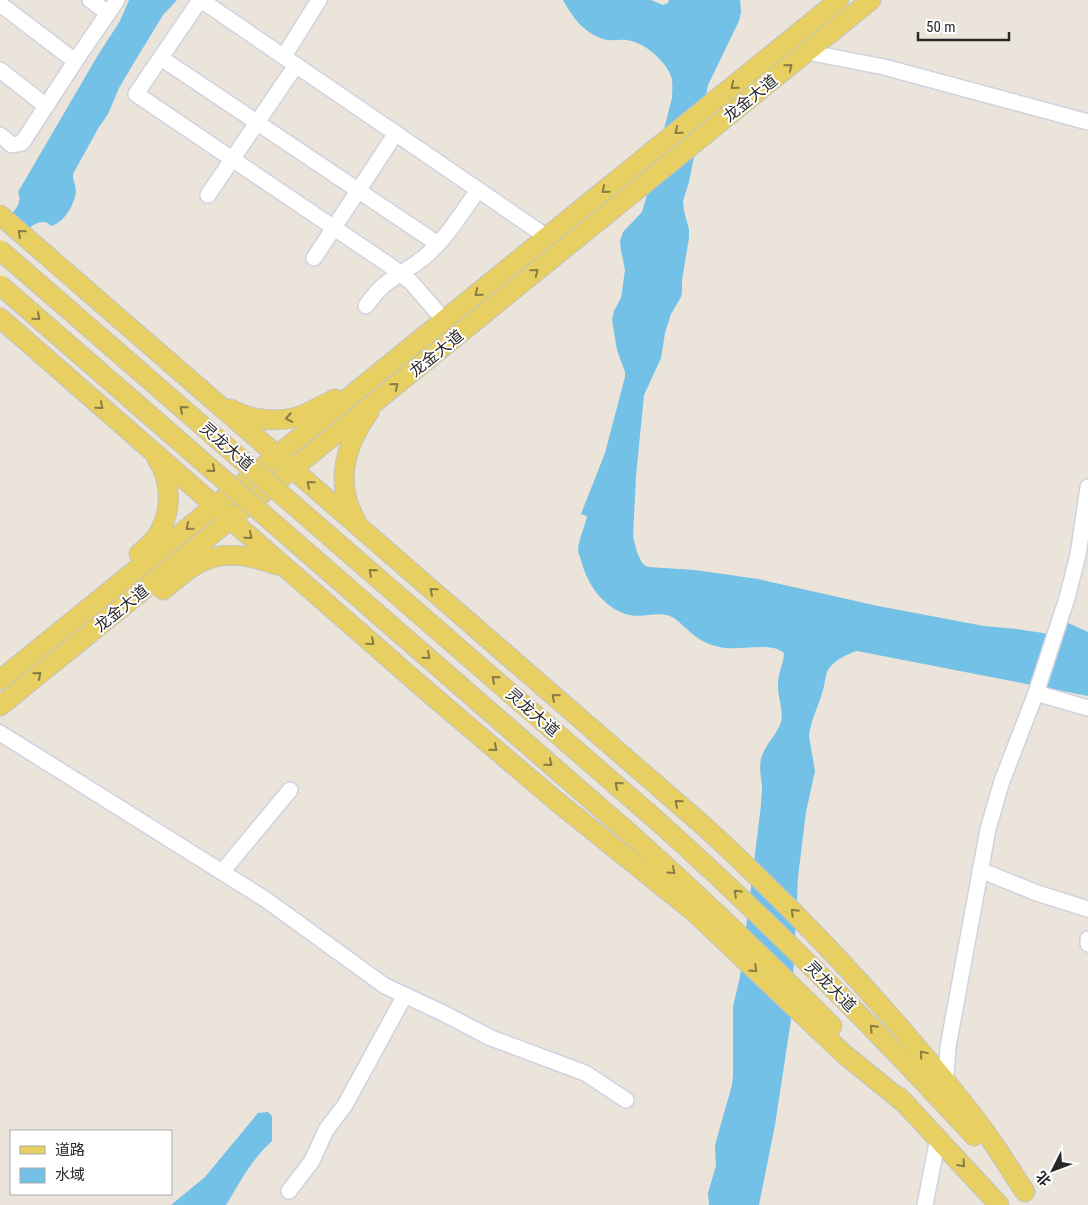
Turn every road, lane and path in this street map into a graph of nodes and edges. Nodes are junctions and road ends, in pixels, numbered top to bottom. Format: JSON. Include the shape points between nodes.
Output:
{"nodes":[{"id":1,"x":90,"y":0,"type":"edge"},
{"id":2,"x":116,"y":0,"type":"edge"},
{"id":3,"x":201,"y":0,"type":"edge"},
{"id":4,"x":319,"y":0,"type":"edge"},
{"id":5,"x":840,"y":0,"type":"edge"},
{"id":6,"x":871,"y":0,"type":"edge"},
{"id":7,"x":0,"y":4,"type":"edge"},
{"id":8,"x":108,"y":13,"type":"junction"},
{"id":9,"x":807,"y":52,"type":"junction"},
{"id":10,"x":161,"y":58,"type":"junction"},
{"id":11,"x":75,"y":61,"type":"junction"},
{"id":12,"x":290,"y":61,"type":"junction"},
{"id":13,"x":0,"y":70,"type":"edge"},
{"id":14,"x":46,"y":106,"type":"junction"},
{"id":15,"x":1088,"y":122,"type":"edge"},
{"id":16,"x":257,"y":123,"type":"junction"},
{"id":17,"x":396,"y":133,"type":"junction"},
{"id":18,"x":0,"y":135,"type":"edge"},
{"id":19,"x":232,"y":159,"type":"junction"},
{"id":20,"x":478,"y":190,"type":"junction"},
{"id":21,"x":358,"y":191,"type":"junction"},
{"id":22,"x":208,"y":195,"type":"dead end"},
{"id":23,"x":0,"y":215,"type":"edge"},
{"id":24,"x":334,"y":227,"type":"junction"},
{"id":25,"x":547,"y":237,"type":"junction"},
{"id":26,"x":438,"y":244,"type":"junction"},
{"id":27,"x":0,"y":250,"type":"edge"},
{"id":28,"x":314,"y":258,"type":"dead end"},
{"id":29,"x":400,"y":274,"type":"junction"},
{"id":30,"x":0,"y":284,"type":"edge"},
{"id":31,"x":366,"y":306,"type":"dead end"},
{"id":32,"x":0,"y":318,"type":"edge"},
{"id":33,"x":444,"y":320,"type":"junction"},
{"id":34,"x":365,"y":384,"type":"junction"},
{"id":35,"x":208,"y":396,"type":"junction"},
{"id":36,"x":378,"y":400,"type":"junction"},
{"id":37,"x":146,"y":446,"type":"junction"},
{"id":38,"x":277,"y":456,"type":"junction"},
{"id":39,"x":293,"y":469,"type":"junction"},
{"id":40,"x":1088,"y":487,"type":"edge"},
{"id":41,"x":215,"y":506,"type":"junction"},
{"id":42,"x":230,"y":519,"type":"junction"},
{"id":43,"x":360,"y":528,"type":"junction"},
{"id":44,"x":288,"y":569,"type":"junction"},
{"id":45,"x":37,"y":650,"type":"junction"},
{"id":46,"x":56,"y":661,"type":"junction"},
{"id":47,"x":0,"y":680,"type":"edge"},
{"id":48,"x":1036,"y":693,"type":"junction"},
{"id":49,"x":0,"y":706,"type":"edge"},
{"id":50,"x":1088,"y":708,"type":"edge"},
{"id":51,"x":0,"y":733,"type":"edge"},
{"id":52,"x":290,"y":790,"type":"dead end"},
{"id":53,"x":980,"y":870,"type":"junction"},
{"id":54,"x":222,"y":872,"type":"junction"},
{"id":55,"x":1088,"y":910,"type":"edge"},
{"id":56,"x":1088,"y":939,"type":"edge"},
{"id":57,"x":1088,"y":944,"type":"edge"},
{"id":58,"x":405,"y":995,"type":"junction"},
{"id":59,"x":945,"y":1081,"type":"junction"},
{"id":60,"x":626,"y":1100,"type":"dead end"},
{"id":61,"x":943,"y":1102,"type":"junction"},
{"id":62,"x":908,"y":1106,"type":"junction"},
{"id":63,"x":938,"y":1138,"type":"junction"},
{"id":64,"x":289,"y":1191,"type":"dead end"},
{"id":65,"x":1031,"y":1198,"type":"edge"},
{"id":66,"x":925,"y":1205,"type":"edge"},
{"id":67,"x":999,"y":1205,"type":"edge"}],
"edges":[{"from":1,"to":8,"type":"street"},
{"from":2,"to":8,"type":"street"},
{"from":3,"to":10,"type":"street"},
{"from":3,"to":12,"type":"street"},
{"from":4,"to":12,"type":"street"},
{"from":5,"to":25,"type":"main road","name":"龙金大道","one_way":true},
{"from":6,"to":9,"type":"main road","name":"龙金大道"},
{"from":7,"to":11,"type":"street"},
{"from":8,"to":11,"type":"street"},
{"from":9,"to":15,"type":"street","via":[[884,67]]},
{"from":36,"to":9,"type":"main road","name":"龙金大道","one_way":true},
{"from":10,"to":16,"type":"street"},
{"from":10,"to":19,"type":"street","via":[[136,94]]},
{"from":11,"to":14,"type":"street"},
{"from":12,"to":16,"type":"street"},
{"from":12,"to":17,"type":"street"},
{"from":13,"to":14,"type":"street"},
{"from":14,"to":18,"type":"street","via":[[22,143],[12,145]]},
{"from":16,"to":19,"type":"street"},
{"from":16,"to":21,"type":"street"},
{"from":17,"to":20,"type":"street"},
{"from":17,"to":21,"type":"street"},
{"from":19,"to":22,"type":"street"},
{"from":19,"to":24,"type":"street"},
{"from":20,"to":25,"type":"street"},
{"from":20,"to":26,"type":"street"},
{"from":21,"to":24,"type":"street"},
{"from":21,"to":26,"type":"street"},
{"from":35,"to":23,"type":"main road","one_way":true},
{"from":24,"to":28,"type":"street"},
{"from":24,"to":29,"type":"street"},
{"from":25,"to":33,"type":"main road","name":"龙金大道","one_way":true},
{"from":26,"to":29,"type":"street"},
{"from":61,"to":27,"type":"main road","name":"灵龙大道","one_way":true,"bridge":true,"via":[[822,976],[717,874]]},
{"from":29,"to":31,"type":"street","via":[[383,286]]},
{"from":29,"to":33,"type":"street"},
{"from":30,"to":62,"type":"main road","name":"灵龙大道","one_way":true,"bridge":true,"via":[[636,839],[763,957]]},
{"from":32,"to":37,"type":"main road","one_way":true},
{"from":33,"to":34,"type":"main road","name":"龙金大道"},
{"from":34,"to":35,"type":"main road","one_way":true,"via":[[302,415],[280,420],[246,416]]},
{"from":34,"to":38,"type":"main road","name":"龙金大道"},
{"from":35,"to":38,"type":"main road"},
{"from":36,"to":39,"type":"main road","name":"龙金大道"},
{"from":36,"to":43,"type":"main road","via":[[357,432],[345,460],[344,491]]},
{"from":37,"to":41,"type":"main road"},
{"from":37,"to":45,"type":"main road","via":[[159,462],[168,491],[160,532],[149,545],[63,616]]},
{"from":38,"to":39,"type":"main road"},
{"from":38,"to":41,"type":"main road","name":"龙金大道"},
{"from":39,"to":42,"type":"main road","name":"龙金大道"},
{"from":43,"to":39,"type":"main road","one_way":true},
{"from":40,"to":48,"type":"street","via":[[1078,555]]},
{"from":41,"to":42,"type":"main road"},
{"from":41,"to":45,"type":"main road","name":"龙金大道","one_way":true},
{"from":42,"to":44,"type":"main road","one_way":true},
{"from":42,"to":46,"type":"main road","name":"龙金大道"},
{"from":59,"to":43,"type":"main road","one_way":true,"via":[[828,947],[715,836]]},
{"from":44,"to":46,"type":"main road","via":[[244,555],[208,560],[196,565],[102,635]]},
{"from":44,"to":62,"type":"main road","one_way":true,"via":[[555,800],[693,911],[827,1039]]},
{"from":45,"to":47,"type":"main road","name":"龙金大道"},
{"from":49,"to":46,"type":"main road","name":"龙金大道","one_way":true},
{"from":48,"to":50,"type":"street"},
{"from":48,"to":53,"type":"street","via":[[994,805]]},
{"from":51,"to":54,"type":"street"},
{"from":52,"to":54,"type":"street"},
{"from":53,"to":55,"type":"street"},
{"from":53,"to":59,"type":"street"},
{"from":54,"to":58,"type":"street","via":[[265,899],[385,986]]},
{"from":56,"to":57,"type":"street"},
{"from":58,"to":60,"type":"street","via":[[491,1038],[585,1073]]},
{"from":58,"to":64,"type":"street","via":[[345,1105],[326,1130],[312,1161]]},
{"from":59,"to":61,"type":"street"},
{"from":59,"to":65,"type":"main road"},
{"from":61,"to":65,"type":"main road","name":"灵龙大道"},
{"from":62,"to":63,"type":"main road","name":"灵龙大道"},
{"from":63,"to":66,"type":"street"},
{"from":63,"to":67,"type":"main road","name":"灵龙大道","one_way":true}]}
